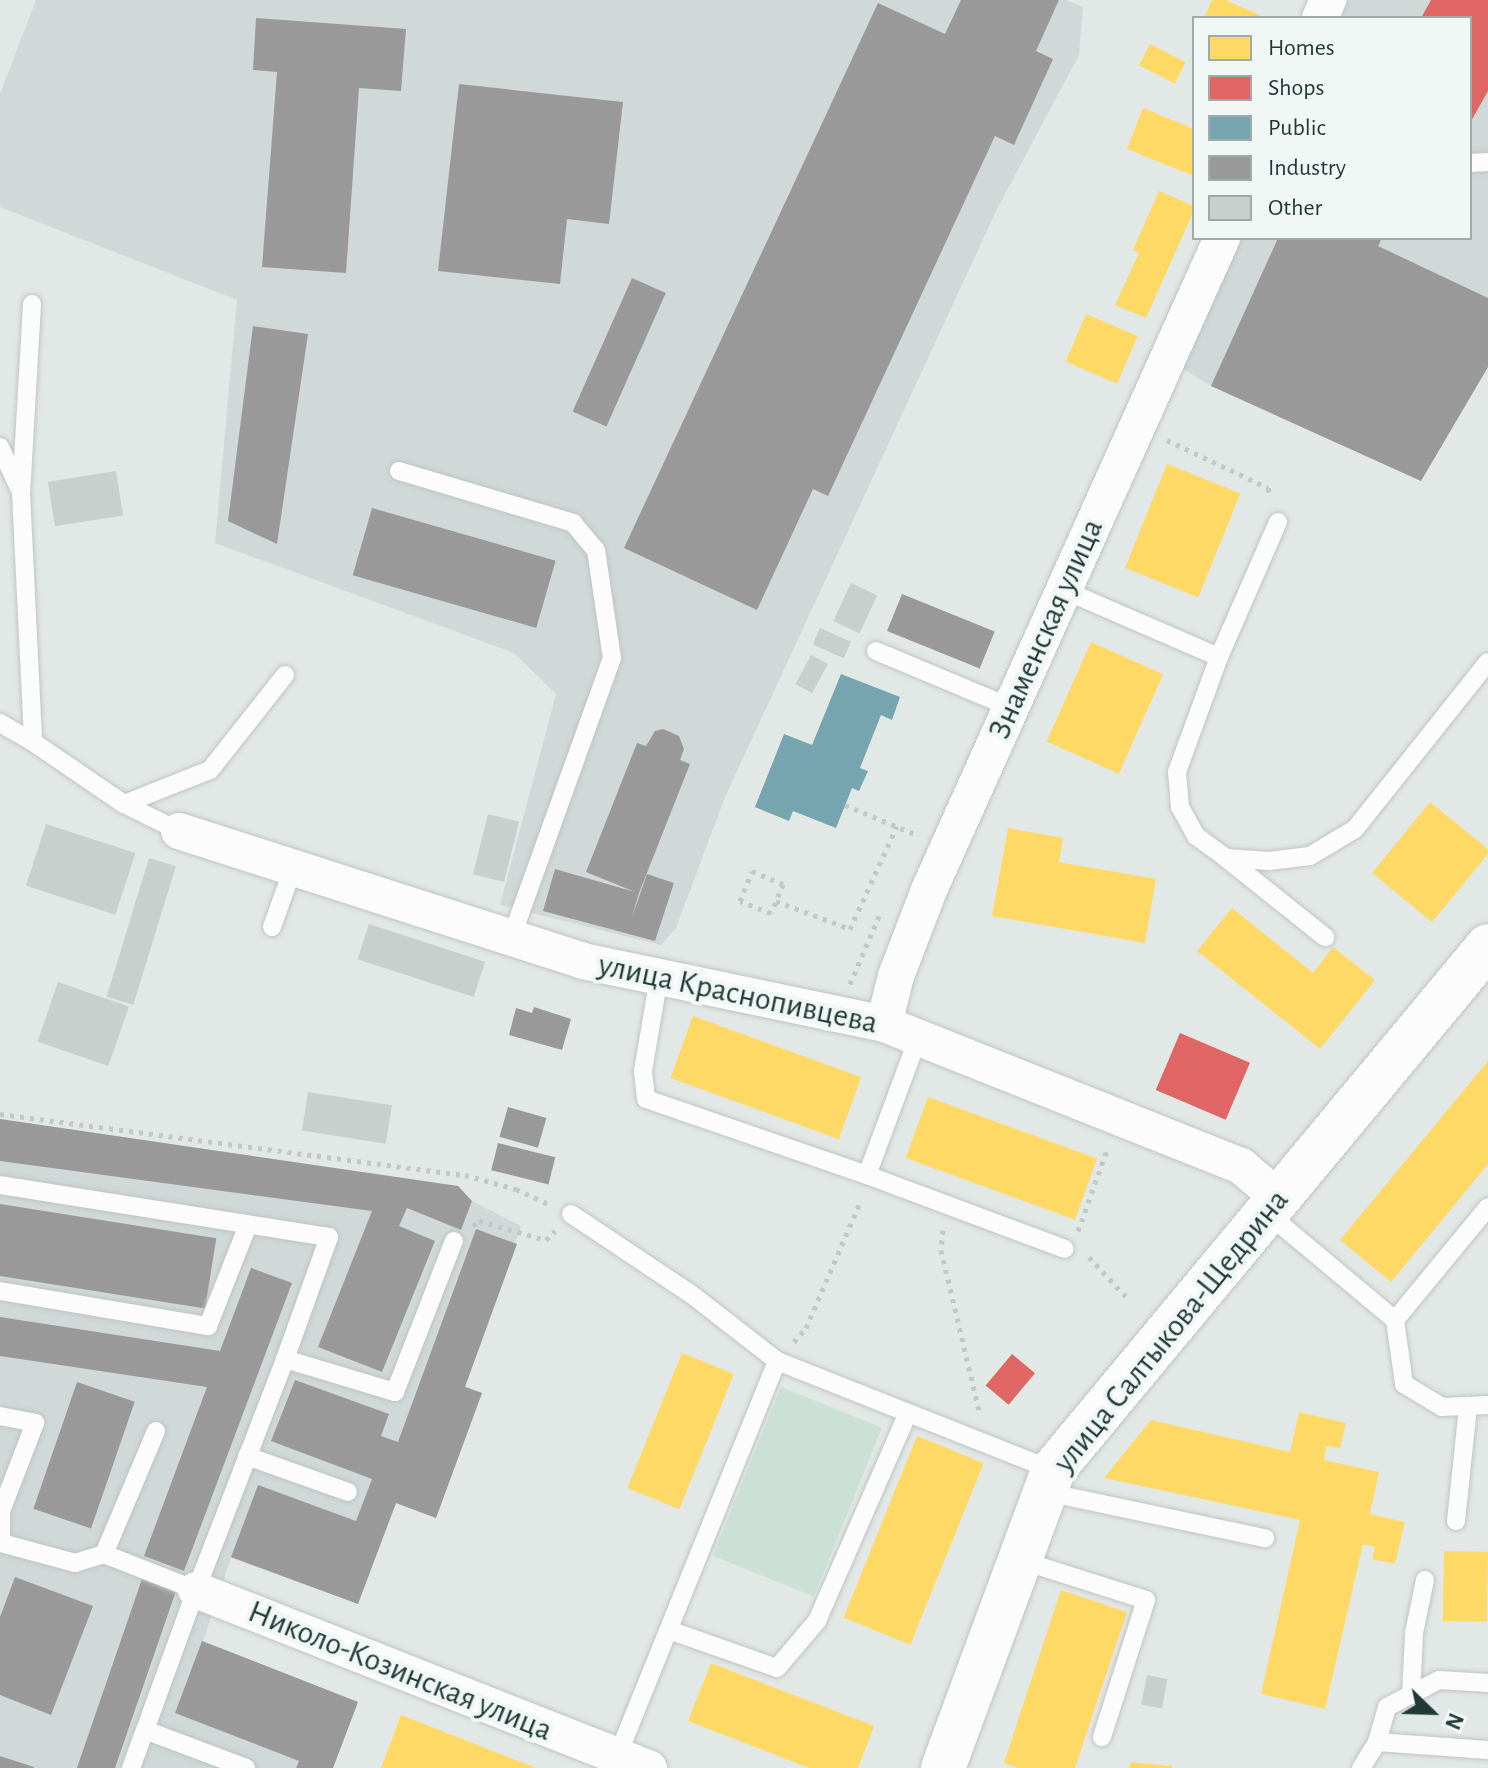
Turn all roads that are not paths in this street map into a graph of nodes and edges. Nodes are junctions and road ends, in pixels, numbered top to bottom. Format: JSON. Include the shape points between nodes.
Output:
{"nodes":[{"id":1,"x":1221,"y":240,"type":"edge"},
{"id":2,"x":32,"y":304,"type":"dead end"},
{"id":3,"x":0,"y":447,"type":"edge"},
{"id":4,"x":399,"y":471,"type":"dead end"},
{"id":5,"x":21,"y":493,"type":"junction"},
{"id":6,"x":1278,"y":522,"type":"road end"},
{"id":7,"x":1064,"y":590,"type":"junction"},
{"id":8,"x":876,"y":651,"type":"dead end"},
{"id":9,"x":1219,"y":657,"type":"junction"},
{"id":10,"x":1488,"y":662,"type":"edge"},
{"id":11,"x":285,"y":675,"type":"dead end"},
{"id":12,"x":1010,"y":707,"type":"junction"},
{"id":13,"x":0,"y":723,"type":"edge"},
{"id":14,"x":33,"y":742,"type":"junction"},
{"id":15,"x":124,"y":804,"type":"junction"},
{"id":16,"x":179,"y":831,"type":"joint"},
{"id":17,"x":1226,"y":858,"type":"junction"},
{"id":18,"x":293,"y":868,"type":"junction"},
{"id":19,"x":272,"y":927,"type":"dead end"},
{"id":20,"x":1325,"y":937,"type":"dead end"},
{"id":21,"x":511,"y":938,"type":"junction"},
{"id":22,"x":1488,"y":946,"type":"edge"},
{"id":23,"x":659,"y":977,"type":"junction"},
{"id":24,"x":884,"y":1024,"type":"junction"},
{"id":25,"x":918,"y":1038,"type":"junction"},
{"id":26,"x":867,"y":1175,"type":"junction"},
{"id":27,"x":0,"y":1185,"type":"edge"},
{"id":28,"x":1272,"y":1205,"type":"junction"},
{"id":29,"x":1488,"y":1207,"type":"edge"},
{"id":30,"x":571,"y":1214,"type":"road end"},
{"id":31,"x":248,"y":1225,"type":"junction"},
{"id":32,"x":454,"y":1241,"type":"road end"},
{"id":33,"x":1070,"y":1245,"type":"road end"},
{"id":34,"x":0,"y":1291,"type":"edge"},
{"id":35,"x":1395,"y":1320,"type":"junction"},
{"id":36,"x":285,"y":1359,"type":"junction"},
{"id":37,"x":777,"y":1361,"type":"junction"},
{"id":38,"x":1488,"y":1405,"type":"edge"},
{"id":39,"x":1468,"y":1406,"type":"junction"},
{"id":40,"x":907,"y":1415,"type":"junction"},
{"id":41,"x":0,"y":1416,"type":"edge"},
{"id":42,"x":156,"y":1431,"type":"dead end"},
{"id":43,"x":247,"y":1456,"type":"junction"},
{"id":44,"x":1050,"y":1481,"type":"junction"},
{"id":45,"x":348,"y":1492,"type":"dead end"},
{"id":46,"x":0,"y":1510,"type":"edge"},
{"id":47,"x":1456,"y":1521,"type":"dead end"},
{"id":48,"x":1265,"y":1538,"type":"dead end"},
{"id":49,"x":1,"y":1545,"type":"edge"},
{"id":50,"x":104,"y":1554,"type":"junction"},
{"id":51,"x":1020,"y":1560,"type":"junction"},
{"id":52,"x":1425,"y":1580,"type":"dead end"},
{"id":53,"x":196,"y":1590,"type":"junction"},
{"id":54,"x":669,"y":1630,"type":"junction"},
{"id":55,"x":1488,"y":1683,"type":"edge"},
{"id":56,"x":1411,"y":1695,"type":"junction"},
{"id":57,"x":145,"y":1730,"type":"junction"},
{"id":58,"x":1102,"y":1737,"type":"dead end"},
{"id":59,"x":1377,"y":1742,"type":"junction"},
{"id":60,"x":1488,"y":1750,"type":"edge"},
{"id":61,"x":626,"y":1764,"type":"edge"},
{"id":62,"x":131,"y":1768,"type":"edge"},
{"id":63,"x":246,"y":1768,"type":"edge"},
{"id":64,"x":943,"y":1768,"type":"edge"},
{"id":65,"x":1361,"y":1768,"type":"edge"}],
"edges":[{"from":1,"to":7,"type":"street","name":"Знаменская улица"},
{"from":2,"to":5,"type":"lane"},
{"from":3,"to":5,"type":"lane"},
{"from":4,"to":21,"type":"lane","via":[[573,523],[596,550],[612,658]]},
{"from":5,"to":14,"type":"lane"},
{"from":6,"to":9,"type":"lane"},
{"from":7,"to":9,"type":"lane"},
{"from":7,"to":12,"type":"street","name":"Знаменская улица"},
{"from":8,"to":12,"type":"lane"},
{"from":9,"to":17,"type":"lane","via":[[1177,772],[1180,807],[1196,836]]},
{"from":10,"to":17,"type":"lane","via":[[1355,829],[1310,856],[1269,861]]},
{"from":11,"to":15,"type":"lane","via":[[210,770]]},
{"from":12,"to":24,"type":"street","name":"Знаменская улица","via":[[929,890]]},
{"from":13,"to":14,"type":"lane"},
{"from":14,"to":15,"type":"lane"},
{"from":15,"to":16,"type":"lane"},
{"from":16,"to":18,"type":"street","name":"улица Краснопивцева"},
{"from":17,"to":20,"type":"lane"},
{"from":18,"to":19,"type":"lane"},
{"from":18,"to":21,"type":"street","name":"улица Краснопивцева"},
{"from":21,"to":23,"type":"street","name":"улица Краснопивцева"},
{"from":22,"to":28,"type":"main road","name":"улица Салтыкова-Щедрина"},
{"from":23,"to":24,"type":"street","name":"улица Краснопивцева"},
{"from":23,"to":26,"type":"lane","via":[[643,1071],[646,1099]]},
{"from":24,"to":25,"type":"street","name":"улица Краснопивцева"},
{"from":25,"to":26,"type":"lane"},
{"from":25,"to":28,"type":"street","name":"улица Краснопивцева","via":[[1241,1166]]},
{"from":26,"to":33,"type":"lane"},
{"from":27,"to":31,"type":"lane"},
{"from":28,"to":35,"type":"lane"},
{"from":28,"to":44,"type":"main road","name":"улица Салтыкова-Щедрина"},
{"from":29,"to":35,"type":"lane"},
{"from":30,"to":37,"type":"lane","via":[[691,1294]]},
{"from":31,"to":34,"type":"lane","via":[[208,1326]]},
{"from":31,"to":36,"type":"lane","via":[[329,1237]]},
{"from":32,"to":36,"type":"lane","via":[[395,1392]]},
{"from":35,"to":39,"type":"lane","via":[[1404,1384],[1442,1407]]},
{"from":36,"to":43,"type":"lane"},
{"from":37,"to":40,"type":"lane"},
{"from":37,"to":54,"type":"lane"},
{"from":38,"to":39,"type":"lane"},
{"from":39,"to":47,"type":"lane"},
{"from":40,"to":44,"type":"lane","via":[[988,1445]]},
{"from":40,"to":54,"type":"lane","via":[[817,1621],[777,1668]]},
{"from":41,"to":46,"type":"lane","via":[[35,1423]]},
{"from":42,"to":50,"type":"lane"},
{"from":43,"to":45,"type":"lane"},
{"from":43,"to":53,"type":"lane"},
{"from":44,"to":48,"type":"lane"},
{"from":44,"to":51,"type":"main road","name":"улица Салтыкова-Щедрина"},
{"from":46,"to":49,"type":"lane"},
{"from":49,"to":50,"type":"lane","via":[[75,1563]]},
{"from":50,"to":53,"type":"lane"},
{"from":51,"to":58,"type":"lane","via":[[1146,1600]]},
{"from":51,"to":64,"type":"main road","name":"улица Салтыкова-Щедрина"},
{"from":52,"to":56,"type":"lane","via":[[1414,1633]]},
{"from":53,"to":57,"type":"lane"},
{"from":53,"to":61,"type":"street","name":"Николо-Козинская улица"},
{"from":54,"to":61,"type":"lane"},
{"from":55,"to":56,"type":"lane","via":[[1439,1680]]},
{"from":56,"to":59,"type":"lane","via":[[1387,1707]]},
{"from":57,"to":62,"type":"lane"},
{"from":57,"to":63,"type":"lane"},
{"from":59,"to":60,"type":"lane"},
{"from":59,"to":65,"type":"lane"}]}
